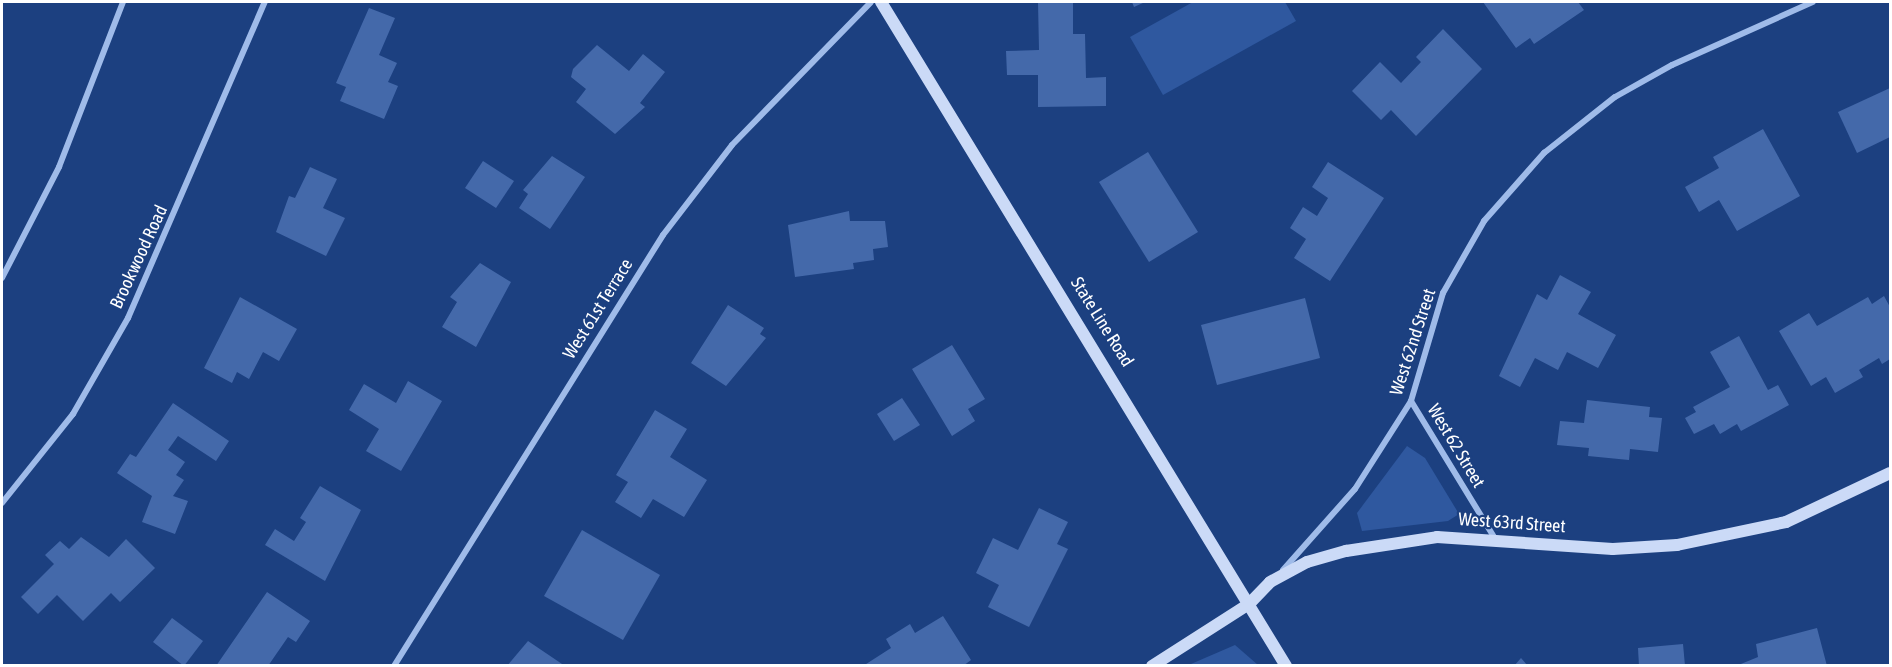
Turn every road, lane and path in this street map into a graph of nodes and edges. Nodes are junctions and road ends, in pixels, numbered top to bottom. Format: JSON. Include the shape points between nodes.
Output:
{"nodes":[{"id":1,"x":123,"y":2,"type":"edge"},
{"id":2,"x":264,"y":2,"type":"edge"},
{"id":3,"x":871,"y":2,"type":"edge"},
{"id":4,"x":881,"y":2,"type":"edge"},
{"id":5,"x":1813,"y":2,"type":"edge"},
{"id":6,"x":2,"y":278,"type":"edge"},
{"id":7,"x":1411,"y":401,"type":"junction"},
{"id":8,"x":1890,"y":473,"type":"edge"},
{"id":9,"x":2,"y":503,"type":"edge"},
{"id":10,"x":1494,"y":537,"type":"junction"},
{"id":11,"x":1270,"y":582,"type":"junction"},
{"id":12,"x":1249,"y":604,"type":"junction"},
{"id":13,"x":394,"y":666,"type":"edge"},
{"id":14,"x":1152,"y":666,"type":"edge"},
{"id":15,"x":1286,"y":666,"type":"edge"}],
"edges":[{"from":1,"to":6,"type":"street","via":[[59,167]]},
{"from":2,"to":9,"type":"street","name":"Brookwood Road","via":[[128,318],[73,414]]},
{"from":3,"to":13,"type":"street","name":"West 61st Terrace","via":[[732,145],[663,235]]},
{"from":4,"to":12,"type":"main road","name":"State Line Road"},
{"from":5,"to":7,"type":"street","name":"West 62nd Street","via":[[1672,65],[1615,98],[1544,153],[1484,221],[1443,293]]},
{"from":7,"to":10,"type":"street","name":"West 62 Street"},
{"from":7,"to":11,"type":"street","name":"West 62nd Street","via":[[1355,489],[1310,545]]},
{"from":8,"to":10,"type":"main road","name":"West 63rd Street","via":[[1786,522],[1677,545],[1612,549]]},
{"from":10,"to":11,"type":"main road","name":"West 63rd Street","via":[[1437,537],[1346,551],[1307,562]]},
{"from":11,"to":12,"type":"main road","name":"West 63rd Street"},
{"from":12,"to":14,"type":"main road","name":"West 63rd Street"},
{"from":12,"to":15,"type":"main road","name":"State Line Road"}]}
